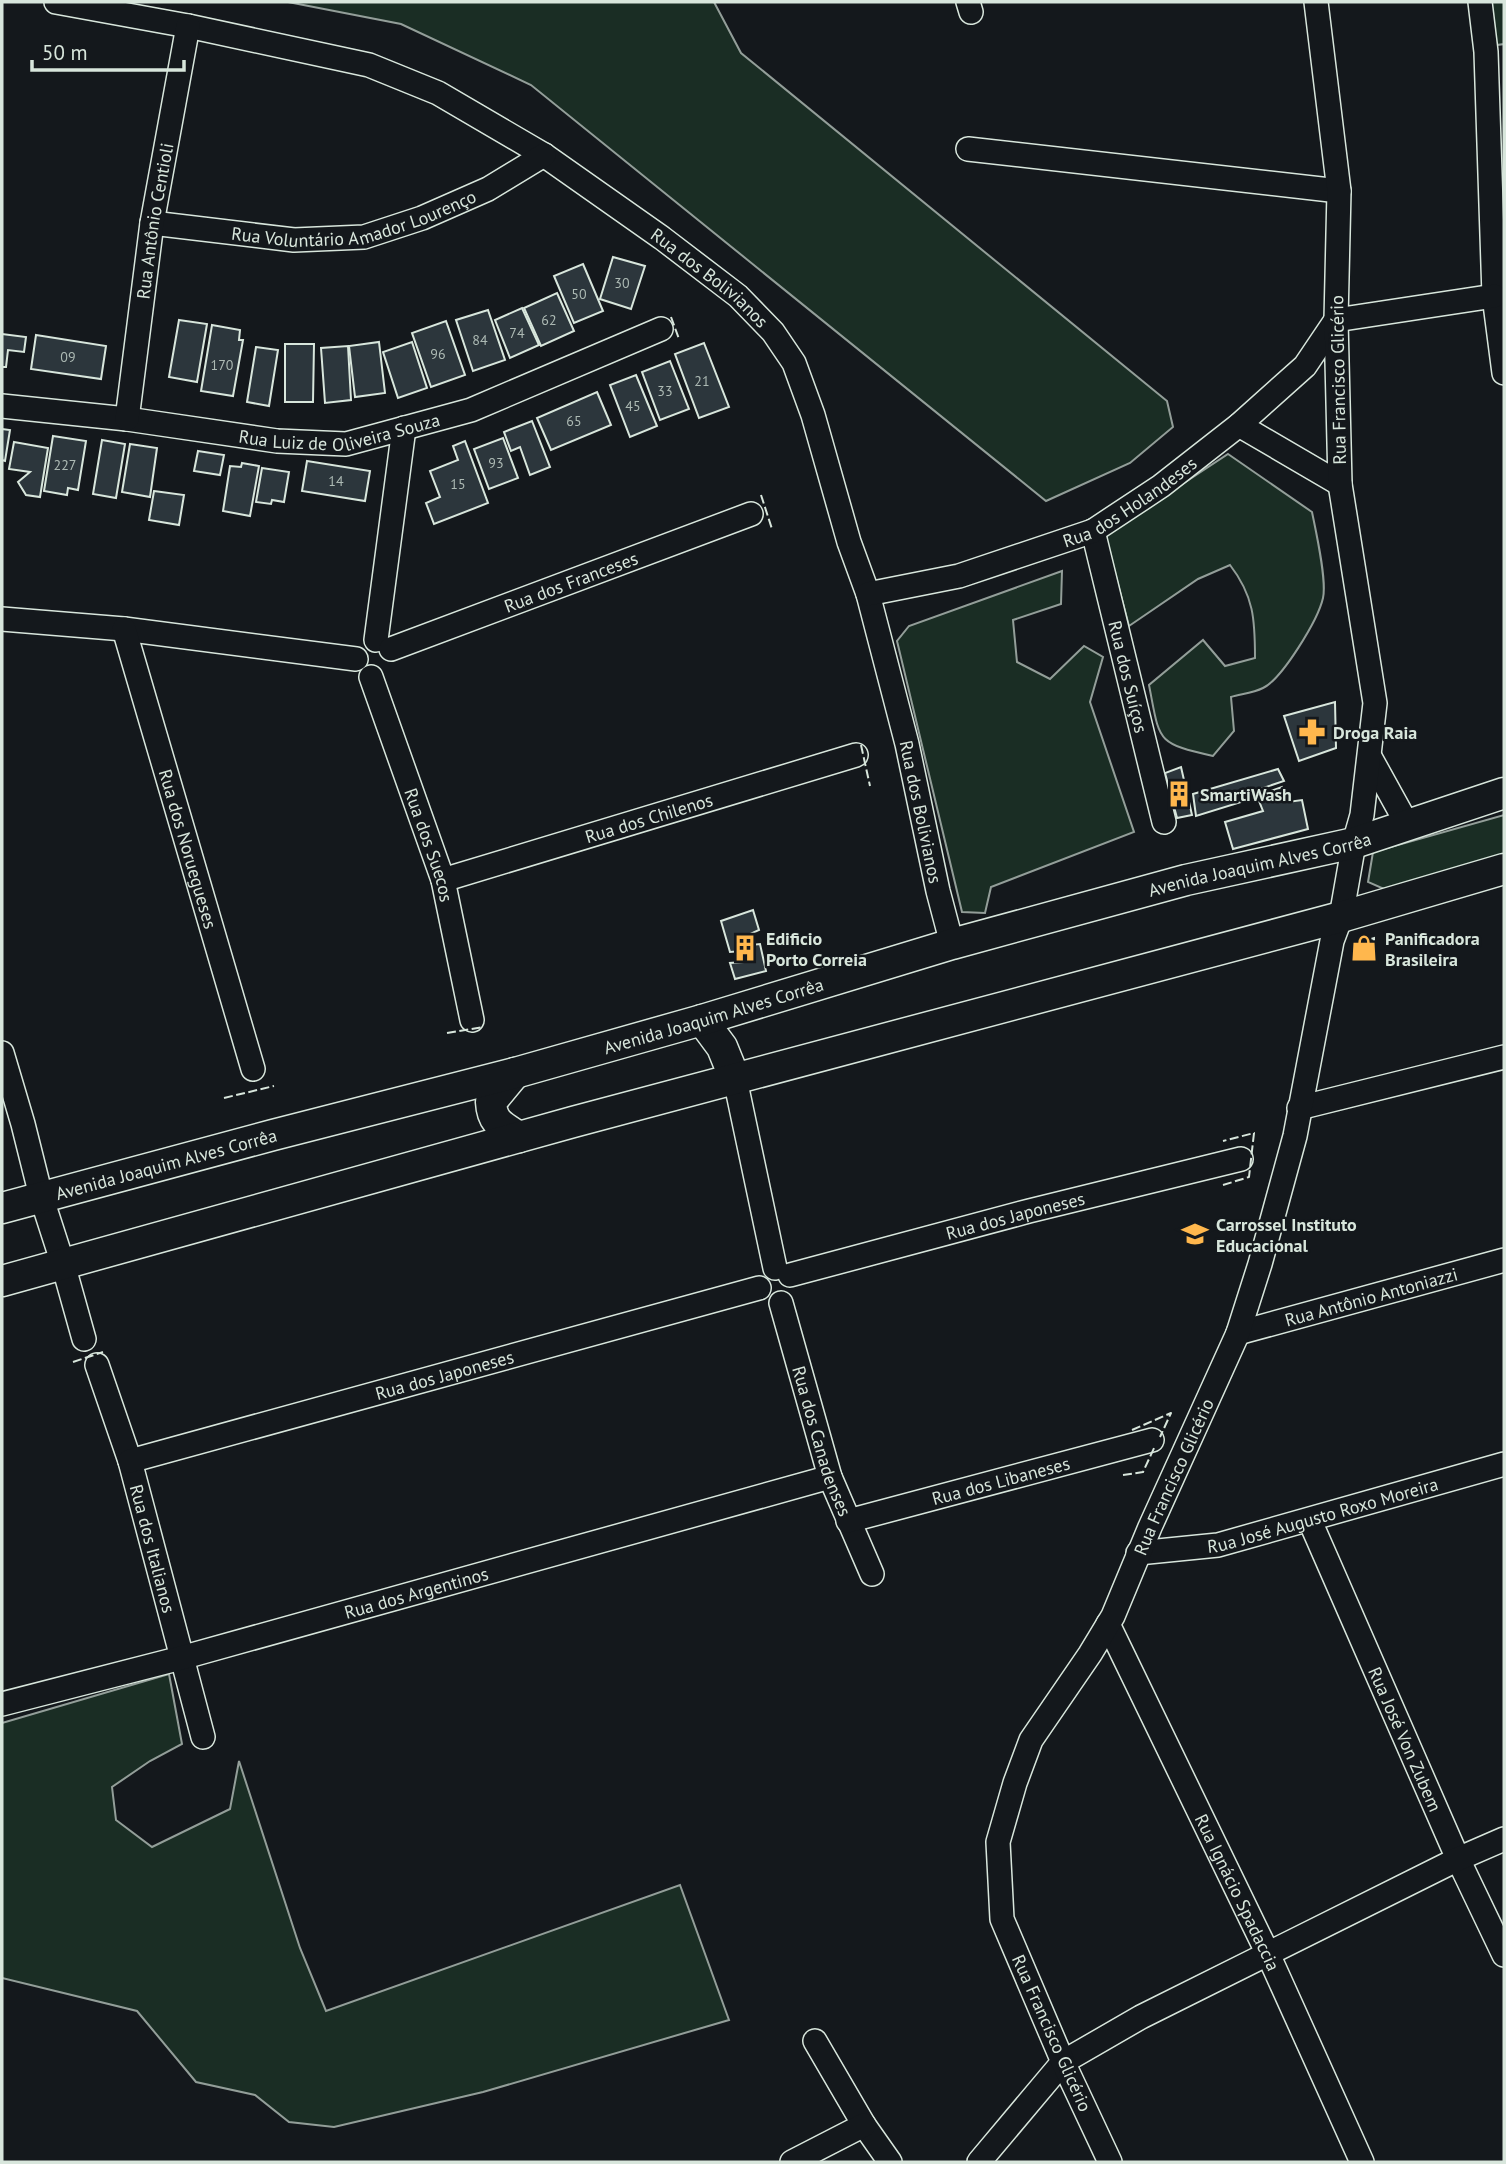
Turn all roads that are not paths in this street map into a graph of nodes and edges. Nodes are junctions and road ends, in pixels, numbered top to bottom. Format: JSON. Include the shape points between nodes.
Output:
{"nodes":[{"id":1,"x":56,"y":2,"type":"edge"},
{"id":2,"x":1316,"y":2,"type":"edge"},
{"id":3,"x":1480,"y":2,"type":"edge"},
{"id":4,"x":188,"y":26,"type":"junction"},
{"id":5,"x":1495,"y":51,"type":"edge"},
{"id":6,"x":968,"y":149,"type":"dead end"},
{"id":7,"x":544,"y":155,"type":"junction"},
{"id":8,"x":1339,"y":191,"type":"junction"},
{"id":9,"x":1497,"y":206,"type":"edge"},
{"id":10,"x":152,"y":223,"type":"junction"},
{"id":11,"x":1494,"y":296,"type":"junction"},
{"id":12,"x":1336,"y":320,"type":"junction"},
{"id":13,"x":661,"y":329,"type":"dead end"},
{"id":14,"x":1504,"y":366,"type":"edge"},
{"id":15,"x":1504,"y":373,"type":"edge"},
{"id":16,"x":2,"y":406,"type":"edge"},
{"id":17,"x":127,"y":419,"type":"junction"},
{"id":18,"x":1239,"y":425,"type":"junction"},
{"id":19,"x":404,"y":428,"type":"junction"},
{"id":20,"x":1340,"y":484,"type":"junction"},
{"id":21,"x":751,"y":514,"type":"dead end"},
{"id":22,"x":1093,"y":531,"type":"junction"},
{"id":23,"x":868,"y":594,"type":"junction"},
{"id":24,"x":2,"y":619,"type":"edge"},
{"id":25,"x":124,"y":629,"type":"junction"},
{"id":26,"x":383,"y":644,"type":"junction"},
{"id":27,"x":356,"y":659,"type":"junction"},
{"id":28,"x":371,"y":677,"type":"junction"},
{"id":29,"x":856,"y":755,"type":"dead end"},
{"id":30,"x":1370,"y":757,"type":"junction"},
{"id":31,"x":1504,"y":793,"type":"edge"},
{"id":32,"x":1164,"y":822,"type":"dead end"},
{"id":33,"x":1407,"y":824,"type":"junction"},
{"id":34,"x":1354,"y":843,"type":"junction"},
{"id":35,"x":1504,"y":869,"type":"edge"},
{"id":36,"x":443,"y":880,"type":"junction"},
{"id":37,"x":1341,"y":917,"type":"junction"},
{"id":38,"x":952,"y":944,"type":"junction"},
{"id":39,"x":472,"y":1020,"type":"dead end"},
{"id":40,"x":702,"y":1020,"type":"junction"},
{"id":41,"x":2,"y":1052,"type":"edge"},
{"id":42,"x":1504,"y":1057,"type":"edge"},
{"id":43,"x":253,"y":1069,"type":"dead end"},
{"id":44,"x":515,"y":1073,"type":"junction"},
{"id":45,"x":735,"y":1079,"type":"junction"},
{"id":46,"x":1299,"y":1108,"type":"junction"},
{"id":47,"x":519,"y":1138,"type":"junction"},
{"id":48,"x":1241,"y":1159,"type":"dead end"},
{"id":49,"x":41,"y":1196,"type":"junction"},
{"id":50,"x":2,"y":1208,"type":"edge"},
{"id":51,"x":1504,"y":1260,"type":"edge"},
{"id":52,"x":63,"y":1264,"type":"junction"},
{"id":53,"x":783,"y":1271,"type":"junction"},
{"id":54,"x":2,"y":1282,"type":"edge"},
{"id":55,"x":759,"y":1288,"type":"junction"},
{"id":56,"x":780,"y":1303,"type":"junction"},
{"id":57,"x":1238,"y":1333,"type":"junction"},
{"id":58,"x":84,"y":1339,"type":"dead end"},
{"id":59,"x":97,"y":1365,"type":"dead end"},
{"id":60,"x":1152,"y":1440,"type":"dead end"},
{"id":61,"x":130,"y":1461,"type":"junction"},
{"id":62,"x":1504,"y":1464,"type":"edge"},
{"id":63,"x":830,"y":1477,"type":"junction"},
{"id":64,"x":848,"y":1521,"type":"junction"},
{"id":65,"x":1310,"y":1521,"type":"junction"},
{"id":66,"x":1138,"y":1553,"type":"junction"},
{"id":67,"x":872,"y":1574,"type":"dead end"},
{"id":68,"x":1108,"y":1624,"type":"junction"},
{"id":69,"x":181,"y":1658,"type":"junction"},
{"id":70,"x":2,"y":1704,"type":"edge"},
{"id":71,"x":203,"y":1737,"type":"dead end"},
{"id":72,"x":1504,"y":1839,"type":"edge"},
{"id":73,"x":1458,"y":1859,"type":"junction"},
{"id":74,"x":1268,"y":1954,"type":"junction"},
{"id":75,"x":1504,"y":1955,"type":"edge"},
{"id":76,"x":815,"y":2041,"type":"dead end"},
{"id":77,"x":1063,"y":2062,"type":"junction"},
{"id":78,"x":863,"y":2125,"type":"junction"},
{"id":79,"x":792,"y":2162,"type":"edge"},
{"id":80,"x":890,"y":2162,"type":"edge"},
{"id":81,"x":979,"y":2162,"type":"edge"},
{"id":82,"x":1110,"y":2162,"type":"edge"},
{"id":83,"x":1362,"y":2162,"type":"edge"}],
"edges":[{"from":1,"to":4,"type":"street","name":"Rua dos Bolivianos"},
{"from":2,"to":8,"type":"street","name":"Rua Francisco Glicério"},
{"from":3,"to":5,"type":"street"},
{"from":4,"to":7,"type":"street","name":"Rua dos Bolivianos","via":[[369,65],[438,93]]},
{"from":4,"to":10,"type":"street","name":"Rua Antônio Centioli"},
{"from":5,"to":9,"type":"street"},
{"from":6,"to":8,"type":"street"},
{"from":7,"to":10,"type":"street","name":"Rua Voluntário Amador Lourenço","via":[[488,189],[422,218],[365,236],[294,240]]},
{"from":7,"to":23,"type":"street","name":"Rua dos Bolivianos","via":[[672,245],[774,332],[794,363],[813,415]]},
{"from":8,"to":12,"type":"street","name":"Rua Francisco Glicério"},
{"from":9,"to":11,"type":"street"},
{"from":10,"to":17,"type":"street","name":"Rua Antônio Centioli"},
{"from":11,"to":12,"type":"street"},
{"from":11,"to":14,"type":"street"},
{"from":12,"to":18,"type":"street","name":"Rua dos Holandeses","via":[[1305,366]]},
{"from":12,"to":20,"type":"street","name":"Rua Francisco Glicério"},
{"from":13,"to":19,"type":"street","name":"Rua Luiz de Oliveira Souza","via":[[471,410]]},
{"from":14,"to":15,"type":"street"},
{"from":16,"to":17,"type":"street","name":"Rua Luiz de Oliveira Souza"},
{"from":17,"to":19,"type":"street","name":"Rua Luiz de Oliveira Souza","via":[[277,441],[346,444]]},
{"from":18,"to":20,"type":"street"},
{"from":18,"to":22,"type":"street","name":"Rua dos Holandeses","via":[[1161,486]]},
{"from":19,"to":26,"type":"street"},
{"from":20,"to":30,"type":"street","name":"Rua Francisco Glicério","via":[[1375,704]]},
{"from":21,"to":26,"type":"street","name":"Rua dos Franceses"},
{"from":22,"to":23,"type":"street","name":"Rua dos Holandeses","via":[[959,576]]},
{"from":22,"to":32,"type":"street","name":"Rua dos Suíços"},
{"from":23,"to":38,"type":"street","name":"Rua dos Bolivianos"},
{"from":24,"to":25,"type":"street"},
{"from":25,"to":27,"type":"street"},
{"from":25,"to":43,"type":"street","name":"Rua dos Noruegueses"},
{"from":26,"to":27,"type":"street","via":[[364,643]]},
{"from":26,"to":28,"type":"street","via":[[393,660],[388,671]]},
{"from":27,"to":28,"type":"street","via":[[360,670]]},
{"from":28,"to":36,"type":"street","name":"Rua dos Suecos"},
{"from":29,"to":36,"type":"street","name":"Rua dos Chilenos"},
{"from":30,"to":33,"type":"street"},
{"from":30,"to":34,"type":"street","name":"Rua Francisco Glicério"},
{"from":31,"to":33,"type":"main road","name":"Avenida Joaquim Alves Corrêa"},
{"from":33,"to":34,"type":"main road","name":"Avenida Joaquim Alves Corrêa"},
{"from":34,"to":37,"type":"street","name":"Rua Francisco Glicério"},
{"from":34,"to":38,"type":"main road","name":"Avenida Joaquim Alves Corrêa","via":[[1186,880]]},
{"from":35,"to":37,"type":"main road"},
{"from":36,"to":39,"type":"street","name":"Rua dos Suecos"},
{"from":37,"to":45,"type":"main road"},
{"from":37,"to":46,"type":"street","name":"Rua Francisco Glicério","via":[[1332,941]]},
{"from":38,"to":40,"type":"main road","name":"Avenida Joaquim Alves Corrêa"},
{"from":40,"to":44,"type":"main road","name":"Avenida Joaquim Alves Corrêa"},
{"from":40,"to":45,"type":"main road","via":[[722,1048]]},
{"from":41,"to":49,"type":"street"},
{"from":42,"to":46,"type":"street"},
{"from":44,"to":47,"type":"main road","via":[[491,1102],[491,1114]]},
{"from":44,"to":49,"type":"main road","name":"Avenida Joaquim Alves Corrêa"},
{"from":45,"to":47,"type":"main road"},
{"from":45,"to":53,"type":"street"},
{"from":46,"to":57,"type":"street","name":"Rua Francisco Glicério","via":[[1274,1214]]},
{"from":47,"to":52,"type":"main road"},
{"from":48,"to":53,"type":"street","name":"Rua dos Japoneses"},
{"from":49,"to":50,"type":"main road","name":"Avenida Joaquim Alves Corrêa"},
{"from":49,"to":52,"type":"street"},
{"from":51,"to":57,"type":"street","name":"Rua Antônio Antoniazzi"},
{"from":52,"to":54,"type":"main road"},
{"from":52,"to":58,"type":"street"},
{"from":53,"to":55,"type":"street","via":[[765,1272]]},
{"from":53,"to":56,"type":"street","via":[[794,1286],[791,1296]]},
{"from":55,"to":56,"type":"street","via":[[769,1302]]},
{"from":55,"to":61,"type":"street","name":"Rua dos Japoneses"},
{"from":56,"to":63,"type":"street","name":"Rua dos Canadenses"},
{"from":57,"to":66,"type":"street","name":"Rua Francisco Glicério"},
{"from":59,"to":61,"type":"street","name":"Rua dos Italianos"},
{"from":60,"to":64,"type":"street","name":"Rua dos Libaneses"},
{"from":61,"to":69,"type":"street","name":"Rua dos Italianos"},
{"from":62,"to":65,"type":"street","name":"Rua José Augusto Roxo Moreira"},
{"from":63,"to":64,"type":"street","name":"Rua dos Canadenses"},
{"from":63,"to":69,"type":"street","name":"Rua dos Argentinos"},
{"from":64,"to":67,"type":"street","name":"Rua dos Canadenses"},
{"from":65,"to":66,"type":"street","name":"Rua José Augusto Roxo Moreira","via":[[1218,1545]]},
{"from":65,"to":73,"type":"street","name":"Rua José Von Zubem"},
{"from":66,"to":68,"type":"street","name":"Rua Francisco Glicério"},
{"from":68,"to":74,"type":"street","name":"Rua Ignácio Spadaccia"},
{"from":68,"to":77,"type":"street","name":"Rua Francisco Glicério","via":[[1031,1740],[998,1842],[1002,1919]]},
{"from":69,"to":70,"type":"street","name":"Rua dos Argentinos"},
{"from":69,"to":71,"type":"street","name":"Rua dos Italianos"},
{"from":72,"to":73,"type":"street"},
{"from":73,"to":74,"type":"street"},
{"from":73,"to":75,"type":"street","name":"Rua José Von Zubem"},
{"from":74,"to":77,"type":"street"},
{"from":74,"to":83,"type":"street","name":"Rua Ignácio Spadaccia"},
{"from":76,"to":78,"type":"street"},
{"from":77,"to":81,"type":"street"},
{"from":77,"to":82,"type":"street","name":"Rua Francisco Glicério"},
{"from":78,"to":79,"type":"street"},
{"from":78,"to":80,"type":"street"}]}
